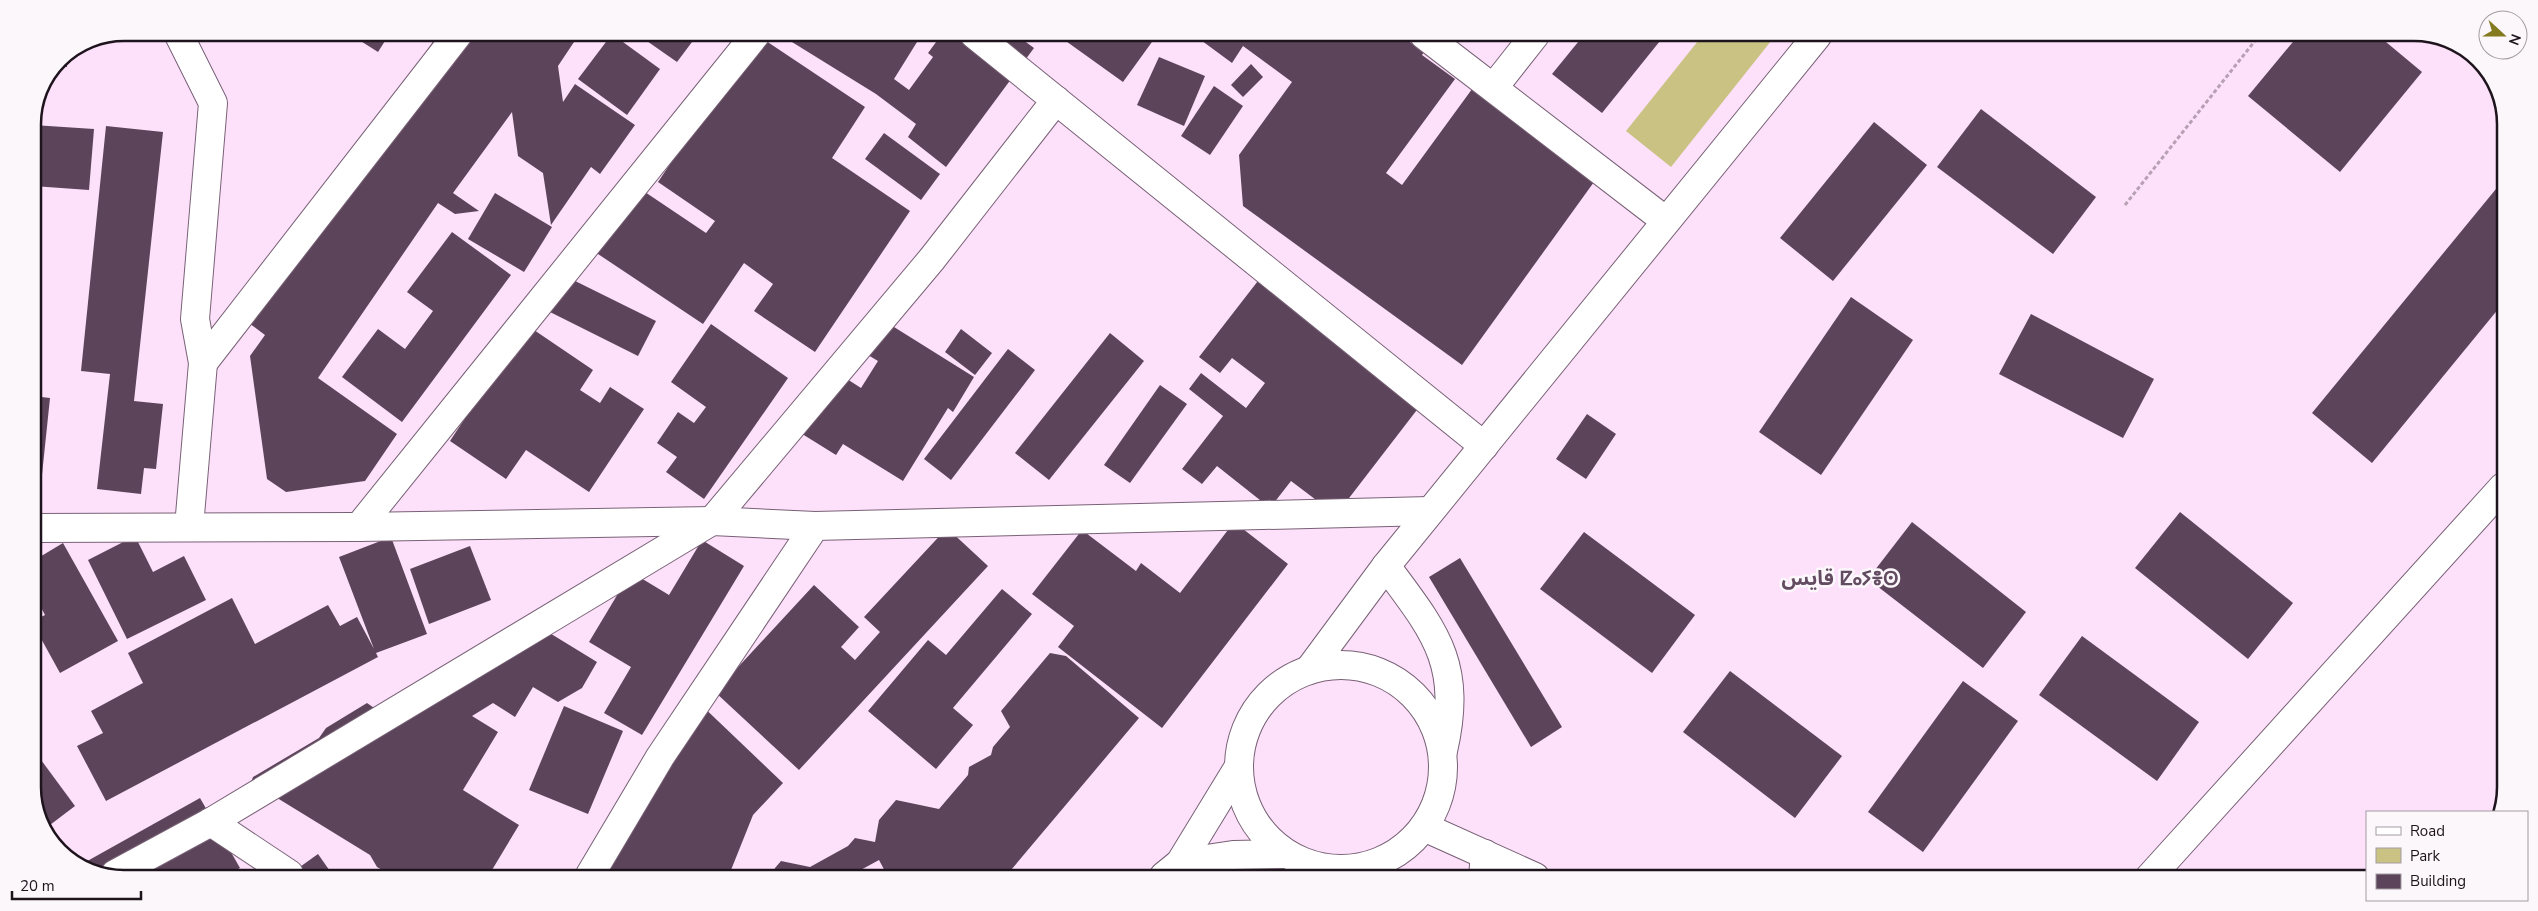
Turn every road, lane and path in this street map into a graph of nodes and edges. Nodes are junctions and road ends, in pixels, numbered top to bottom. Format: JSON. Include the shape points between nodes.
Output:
{"nodes":[{"id":1,"x":182,"y":41,"type":"edge"},
{"id":2,"x":453,"y":41,"type":"edge"},
{"id":3,"x":750,"y":41,"type":"edge"},
{"id":4,"x":983,"y":41,"type":"edge"},
{"id":5,"x":1432,"y":41,"type":"edge"},
{"id":6,"x":1530,"y":41,"type":"edge"},
{"id":7,"x":1814,"y":41,"type":"edge"},
{"id":8,"x":2255,"y":41,"type":"edge"},
{"id":9,"x":1494,"y":87,"type":"junction"},
{"id":10,"x":1056,"y":100,"type":"junction"},
{"id":11,"x":2125,"y":205,"type":"dead end"},
{"id":12,"x":1666,"y":221,"type":"junction"},
{"id":13,"x":203,"y":363,"type":"junction"},
{"id":14,"x":1484,"y":446,"type":"junction"},
{"id":15,"x":2497,"y":494,"type":"edge"},
{"id":16,"x":1430,"y":511,"type":"junction"},
{"id":17,"x":712,"y":521,"type":"junction"},
{"id":18,"x":815,"y":526,"type":"junction"},
{"id":19,"x":189,"y":527,"type":"junction"},
{"id":20,"x":359,"y":527,"type":"junction"},
{"id":21,"x":41,"y":528,"type":"edge"},
{"id":22,"x":1386,"y":566,"type":"junction"},
{"id":23,"x":1309,"y":670,"type":"junction"},
{"id":24,"x":1442,"y":754,"type":"junction"},
{"id":25,"x":1238,"y":768,"type":"junction"},
{"id":26,"x":211,"y":822,"type":"junction"},
{"id":27,"x":1424,"y":827,"type":"junction"},
{"id":28,"x":1286,"y":854,"type":"junction"},
{"id":29,"x":1484,"y":866,"type":"edge"},
{"id":30,"x":123,"y":870,"type":"edge"},
{"id":31,"x":283,"y":870,"type":"edge"},
{"id":32,"x":593,"y":870,"type":"edge"},
{"id":33,"x":1181,"y":870,"type":"edge"},
{"id":34,"x":1186,"y":870,"type":"edge"},
{"id":35,"x":1503,"y":870,"type":"edge"},
{"id":36,"x":2156,"y":870,"type":"edge"}],
"edges":[{"from":1,"to":13,"type":"street","via":[[213,103],[194,320]]},
{"from":2,"to":13,"type":"street"},
{"from":3,"to":20,"type":"street"},
{"from":4,"to":10,"type":"street"},
{"from":5,"to":9,"type":"street"},
{"from":6,"to":9,"type":"street"},
{"from":7,"to":12,"type":"street"},
{"from":8,"to":11,"type":"path"},
{"from":9,"to":12,"type":"street"},
{"from":10,"to":14,"type":"street"},
{"from":10,"to":17,"type":"street","via":[[932,259]]},
{"from":12,"to":14,"type":"street"},
{"from":13,"to":19,"type":"street"},
{"from":14,"to":16,"type":"street"},
{"from":15,"to":36,"type":"street"},
{"from":16,"to":18,"type":"street"},
{"from":16,"to":22,"type":"street"},
{"from":17,"to":18,"type":"street"},
{"from":17,"to":20,"type":"street"},
{"from":17,"to":26,"type":"street"},
{"from":18,"to":32,"type":"street","via":[[660,757]]},
{"from":19,"to":20,"type":"street"},
{"from":19,"to":21,"type":"street"},
{"from":22,"to":23,"type":"street"},
{"from":22,"to":24,"type":"street","via":[[1430,626],[1440,647],[1450,694],[1449,724]]},
{"from":23,"to":24,"type":"street","via":[[1334,665],[1360,667],[1385,674],[1406,688],[1424,707],[1436,729]]},
{"from":23,"to":25,"type":"street","via":[[1286,681],[1266,698],[1251,718],[1242,742]]},
{"from":24,"to":27,"type":"street","via":[[1442,780],[1436,805]]},
{"from":25,"to":28,"type":"street","via":[[1242,794],[1252,817],[1267,838]]},
{"from":25,"to":33,"type":"street"},
{"from":26,"to":30,"type":"street"},
{"from":26,"to":31,"type":"street"},
{"from":27,"to":28,"type":"street","via":[[1406,846],[1385,860],[1360,868],[1335,870],[1318,867]]},
{"from":27,"to":29,"type":"street"},
{"from":28,"to":34,"type":"street","via":[[1233,854]]},
{"from":29,"to":35,"type":"street"}]}
